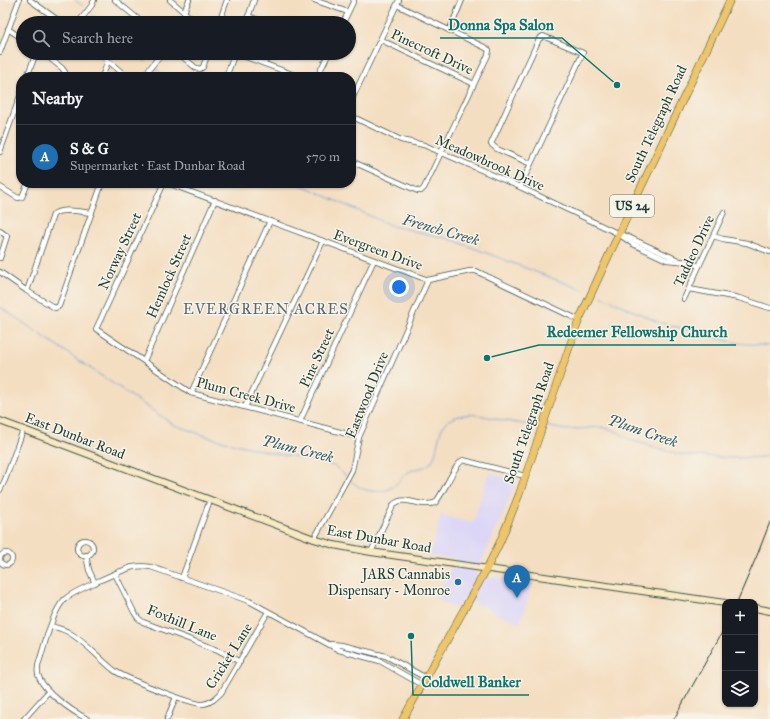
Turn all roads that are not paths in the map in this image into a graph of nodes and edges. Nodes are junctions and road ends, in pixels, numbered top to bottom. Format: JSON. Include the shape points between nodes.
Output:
{"nodes":[{"id":1,"x":19,"y":0,"type":"edge"},
{"id":2,"x":30,"y":0,"type":"edge"},
{"id":3,"x":94,"y":0,"type":"edge"},
{"id":4,"x":115,"y":0,"type":"edge"},
{"id":5,"x":170,"y":0,"type":"edge"},
{"id":6,"x":189,"y":0,"type":"edge"},
{"id":7,"x":227,"y":0,"type":"edge"},
{"id":8,"x":254,"y":0,"type":"edge"},
{"id":9,"x":314,"y":0,"type":"edge"},
{"id":10,"x":354,"y":0,"type":"edge"},
{"id":11,"x":399,"y":0,"type":"edge"},
{"id":12,"x":462,"y":0,"type":"edge"},
{"id":13,"x":730,"y":0,"type":"edge"},
{"id":14,"x":397,"y":5,"type":"junction"},
{"id":15,"x":184,"y":12,"type":"junction"},
{"id":16,"x":348,"y":12,"type":"junction"},
{"id":17,"x":52,"y":16,"type":"edge"},
{"id":18,"x":83,"y":16,"type":"edge"},
{"id":19,"x":134,"y":16,"type":"edge"},
{"id":20,"x":189,"y":16,"type":"edge"},
{"id":21,"x":221,"y":16,"type":"edge"},
{"id":22,"x":248,"y":16,"type":"edge"},
{"id":23,"x":346,"y":16,"type":"edge"},
{"id":24,"x":8,"y":29,"type":"junction"},
{"id":25,"x":450,"y":29,"type":"junction"},
{"id":26,"x":16,"y":34,"type":"edge"},
{"id":27,"x":381,"y":40,"type":"junction"},
{"id":28,"x":0,"y":52,"type":"edge"},
{"id":29,"x":33,"y":60,"type":"edge"},
{"id":30,"x":52,"y":60,"type":"edge"},
{"id":31,"x":156,"y":60,"type":"edge"},
{"id":32,"x":186,"y":60,"type":"edge"},
{"id":33,"x":206,"y":60,"type":"edge"},
{"id":34,"x":232,"y":60,"type":"edge"},
{"id":35,"x":254,"y":60,"type":"edge"},
{"id":36,"x":326,"y":60,"type":"edge"},
{"id":37,"x":108,"y":61,"type":"joint"},
{"id":38,"x":29,"y":72,"type":"edge"},
{"id":39,"x":65,"y":72,"type":"edge"},
{"id":40,"x":104,"y":72,"type":"edge"},
{"id":41,"x":121,"y":72,"type":"edge"},
{"id":42,"x":147,"y":72,"type":"edge"},
{"id":43,"x":228,"y":72,"type":"edge"},
{"id":44,"x":286,"y":72,"type":"edge"},
{"id":45,"x":320,"y":72,"type":"edge"},
{"id":46,"x":474,"y":84,"type":"junction"},
{"id":47,"x":356,"y":91,"type":"edge"},
{"id":48,"x":16,"y":108,"type":"edge"},
{"id":49,"x":356,"y":118,"type":"edge"},
{"id":50,"x":0,"y":152,"type":"edge"},
{"id":51,"x":442,"y":153,"type":"junction"},
{"id":52,"x":356,"y":163,"type":"edge"},
{"id":53,"x":531,"y":164,"type":"junction"},
{"id":54,"x":0,"y":187,"type":"edge"},
{"id":55,"x":520,"y":187,"type":"junction"},
{"id":56,"x":26,"y":188,"type":"edge"},
{"id":57,"x":100,"y":188,"type":"edge"},
{"id":58,"x":163,"y":188,"type":"edge"},
{"id":59,"x":180,"y":188,"type":"edge"},
{"id":60,"x":215,"y":200,"type":"junction"},
{"id":61,"x":724,"y":212,"type":"dead end"},
{"id":62,"x":92,"y":213,"type":"junction"},
{"id":63,"x":270,"y":221,"type":"junction"},
{"id":64,"x":0,"y":231,"type":"edge"},
{"id":65,"x":619,"y":234,"type":"junction"},
{"id":66,"x":713,"y":236,"type":"junction"},
{"id":67,"x":323,"y":241,"type":"junction"},
{"id":68,"x":770,"y":252,"type":"edge"},
{"id":69,"x":0,"y":258,"type":"edge"},
{"id":70,"x":374,"y":260,"type":"junction"},
{"id":71,"x":699,"y":266,"type":"junction"},
{"id":72,"x":0,"y":272,"type":"edge"},
{"id":73,"x":428,"y":280,"type":"junction"},
{"id":74,"x":689,"y":289,"type":"junction"},
{"id":75,"x":27,"y":291,"type":"junction"},
{"id":76,"x":684,"y":299,"type":"dead end"},
{"id":77,"x":770,"y":308,"type":"edge"},
{"id":78,"x":579,"y":320,"type":"junction"},
{"id":79,"x":96,"y":329,"type":"joint"},
{"id":80,"x":144,"y":361,"type":"junction"},
{"id":81,"x":191,"y":392,"type":"junction"},
{"id":82,"x":245,"y":407,"type":"junction"},
{"id":83,"x":0,"y":421,"type":"edge"},
{"id":84,"x":300,"y":421,"type":"junction"},
{"id":85,"x":23,"y":430,"type":"junction"},
{"id":86,"x":359,"y":437,"type":"junction"},
{"id":87,"x":525,"y":476,"type":"junction"},
{"id":88,"x":0,"y":490,"type":"edge"},
{"id":89,"x":210,"y":500,"type":"junction"},
{"id":90,"x":314,"y":539,"type":"junction"},
{"id":91,"x":371,"y":552,"type":"junction"},
{"id":92,"x":86,"y":555,"type":"dead end"},
{"id":93,"x":487,"y":568,"type":"junction"},
{"id":94,"x":115,"y":574,"type":"junction"},
{"id":95,"x":182,"y":578,"type":"junction"},
{"id":96,"x":95,"y":583,"type":"junction"},
{"id":97,"x":722,"y":603,"type":"edge"},
{"id":98,"x":758,"y":609,"type":"edge"},
{"id":99,"x":770,"y":611,"type":"edge"},
{"id":100,"x":268,"y":612,"type":"junction"},
{"id":101,"x":51,"y":626,"type":"junction"},
{"id":102,"x":329,"y":644,"type":"junction"},
{"id":103,"x":240,"y":662,"type":"junction"},
{"id":104,"x":426,"y":678,"type":"junction"},
{"id":105,"x":422,"y":685,"type":"junction"},
{"id":106,"x":49,"y":691,"type":"junction"},
{"id":107,"x":176,"y":696,"type":"junction"},
{"id":108,"x":24,"y":719,"type":"edge"},
{"id":109,"x":87,"y":719,"type":"edge"},
{"id":110,"x":167,"y":719,"type":"edge"},
{"id":111,"x":403,"y":719,"type":"edge"}],
"edges":[{"from":1,"to":24,"type":"street"},
{"from":2,"to":17,"type":"street"},
{"from":3,"to":18,"type":"street"},
{"from":4,"to":19,"type":"street"},
{"from":5,"to":15,"type":"street"},
{"from":6,"to":15,"type":"street"},
{"from":7,"to":21,"type":"street"},
{"from":8,"to":22,"type":"street"},
{"from":9,"to":16,"type":"street"},
{"from":10,"to":16,"type":"street"},
{"from":11,"to":14,"type":"street"},
{"from":12,"to":25,"type":"street"},
{"from":13,"to":65,"type":"main road","name":"South Telegraph Road","number":"US 24"},
{"from":14,"to":25,"type":"street"},
{"from":14,"to":27,"type":"street"},
{"from":15,"to":20,"type":"street"},
{"from":16,"to":23,"type":"street"},
{"from":24,"to":26,"type":"street"},
{"from":24,"to":28,"type":"street"},
{"from":25,"to":46,"type":"street","via":[[489,50]]},
{"from":27,"to":46,"type":"street","name":"Pinecroft Drive"},
{"from":27,"to":47,"type":"street"},
{"from":29,"to":38,"type":"street"},
{"from":30,"to":39,"type":"street"},
{"from":31,"to":42,"type":"street"},
{"from":32,"to":33,"type":"street","via":[[200,69]]},
{"from":34,"to":43,"type":"street"},
{"from":35,"to":44,"type":"street"},
{"from":36,"to":45,"type":"street"},
{"from":37,"to":40,"type":"street"},
{"from":37,"to":41,"type":"street"},
{"from":46,"to":51,"type":"street"},
{"from":48,"to":50,"type":"street"},
{"from":49,"to":51,"type":"street","name":"Meadowbrook Drive","via":[[401,140],[424,145]]},
{"from":51,"to":52,"type":"street","via":[[421,191]]},
{"from":51,"to":55,"type":"street","name":"Meadowbrook Drive"},
{"from":53,"to":53,"type":"street","via":[[582,53],[543,36],[539,39],[491,144]]},
{"from":53,"to":55,"type":"street"},
{"from":54,"to":56,"type":"street","via":[[18,198],[22,197]]},
{"from":55,"to":65,"type":"street","name":"Meadowbrook Drive"},
{"from":57,"to":62,"type":"street"},
{"from":58,"to":79,"type":"street","name":"Norway Street"},
{"from":59,"to":60,"type":"street","name":"Evergreen Drive"},
{"from":60,"to":63,"type":"street","name":"Evergreen Drive"},
{"from":60,"to":80,"type":"street","name":"Hemlock Street"},
{"from":61,"to":66,"type":"street","name":"Taddeo Drive"},
{"from":62,"to":75,"type":"street","via":[[61,210],[53,214]]},
{"from":62,"to":75,"type":"street","via":[[59,306],[55,308]]},
{"from":63,"to":67,"type":"street","name":"Evergreen Drive"},
{"from":63,"to":81,"type":"street"},
{"from":64,"to":69,"type":"street","via":[[7,236]]},
{"from":65,"to":71,"type":"street","name":"Meadowbrook Drive","via":[[633,244],[663,258]]},
{"from":65,"to":78,"type":"main road","name":"South Telegraph Road","number":"US 24"},
{"from":66,"to":68,"type":"street","via":[[747,243]]},
{"from":66,"to":71,"type":"street","name":"Taddeo Drive"},
{"from":67,"to":70,"type":"street","name":"Evergreen Drive"},
{"from":67,"to":82,"type":"street"},
{"from":70,"to":73,"type":"street","name":"Evergreen Drive"},
{"from":70,"to":84,"type":"street","name":"Pine Street"},
{"from":71,"to":74,"type":"street","name":"Taddeo Drive"},
{"from":72,"to":75,"type":"street"},
{"from":73,"to":78,"type":"street","name":"Evergreen Drive","via":[[470,270],[476,271]]},
{"from":73,"to":86,"type":"street","name":"Eastwood Drive"},
{"from":74,"to":76,"type":"street","name":"Taddeo Drive"},
{"from":74,"to":77,"type":"street","via":[[739,298]]},
{"from":78,"to":87,"type":"main road","name":"South Telegraph Road","number":"US 24"},
{"from":79,"to":80,"type":"street","name":"Plum Creek Drive"},
{"from":80,"to":81,"type":"street","name":"Plum Creek Drive"},
{"from":81,"to":82,"type":"street","name":"Plum Creek Drive"},
{"from":82,"to":84,"type":"street","name":"Plum Creek Drive"},
{"from":83,"to":85,"type":"street","name":"East Dunbar Road"},
{"from":84,"to":86,"type":"street","name":"Plum Creek Drive"},
{"from":85,"to":88,"type":"street"},
{"from":85,"to":89,"type":"street","name":"East Dunbar Road"},
{"from":86,"to":90,"type":"street","name":"Eastwood Drive","via":[[349,475]]},
{"from":87,"to":91,"type":"street","via":[[463,460],[458,464],[435,503],[399,500],[394,504]]},
{"from":87,"to":93,"type":"main road","name":"South Telegraph Road","number":"US 24","via":[[512,514]]},
{"from":89,"to":90,"type":"street","name":"East Dunbar Road"},
{"from":89,"to":95,"type":"street"},
{"from":90,"to":91,"type":"street","name":"East Dunbar Road"},
{"from":91,"to":93,"type":"street","name":"East Dunbar Road"},
{"from":92,"to":96,"type":"street"},
{"from":93,"to":97,"type":"street","name":"East Dunbar Road"},
{"from":93,"to":104,"type":"main road","name":"South Telegraph Road","number":"US 24"},
{"from":94,"to":95,"type":"street","via":[[144,566]]},
{"from":94,"to":96,"type":"street"},
{"from":94,"to":103,"type":"street","name":"Foxhill Lane","via":[[134,612],[143,622],[218,650]]},
{"from":95,"to":100,"type":"street","via":[[249,601]]},
{"from":96,"to":101,"type":"street","via":[[65,599],[57,610]]},
{"from":98,"to":99,"type":"street"},
{"from":100,"to":102,"type":"street"},
{"from":100,"to":103,"type":"street","name":"Cricket Lane"},
{"from":101,"to":106,"type":"street","via":[[37,667],[38,676]]},
{"from":101,"to":107,"type":"street","via":[[77,638],[115,672]]},
{"from":102,"to":104,"type":"street","via":[[386,656]]},
{"from":102,"to":105,"type":"street","via":[[339,650],[380,661]]},
{"from":103,"to":107,"type":"street","name":"Cricket Lane","via":[[221,693],[211,702],[202,704]]},
{"from":104,"to":105,"type":"main road","name":"South Telegraph Road","number":"US 24"},
{"from":105,"to":111,"type":"main road","name":"South Telegraph Road","number":"US 24"},
{"from":106,"to":108,"type":"street"},
{"from":106,"to":109,"type":"street"},
{"from":107,"to":110,"type":"street"}]}
